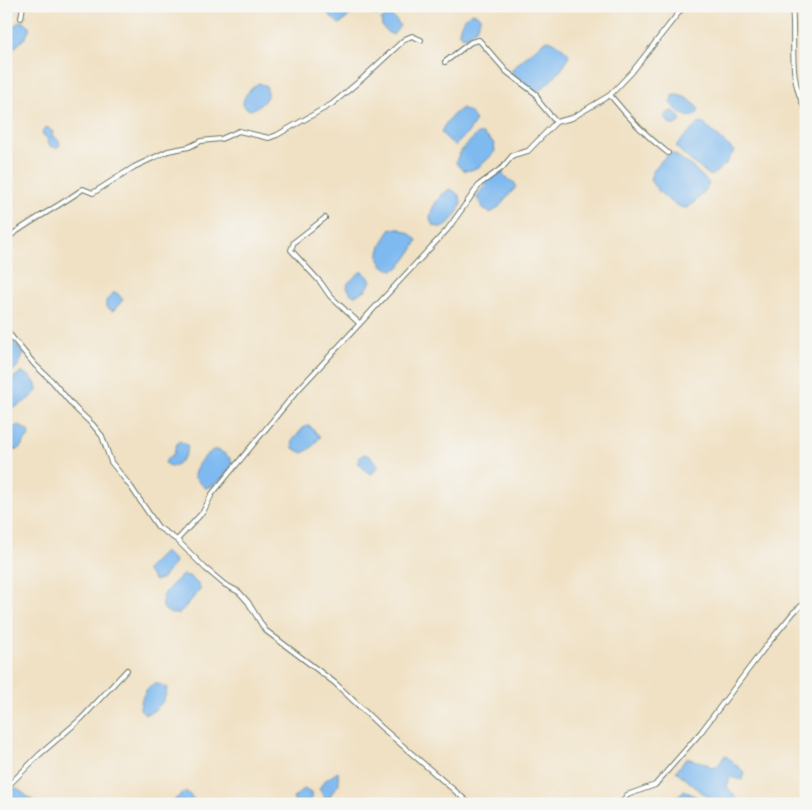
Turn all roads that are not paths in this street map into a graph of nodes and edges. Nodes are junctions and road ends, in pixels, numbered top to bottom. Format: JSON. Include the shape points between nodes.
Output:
{"nodes":[{"id":1,"x":23,"y":6,"type":"edge"},
{"id":2,"x":684,"y":6,"type":"edge"},
{"id":3,"x":792,"y":6,"type":"edge"},
{"id":4,"x":21,"y":18,"type":"dead end"},
{"id":5,"x":421,"y":40,"type":"dead end"},
{"id":6,"x":445,"y":62,"type":"dead end"},
{"id":7,"x":610,"y":95,"type":"junction"},
{"id":8,"x":806,"y":110,"type":"edge"},
{"id":9,"x":556,"y":122,"type":"junction"},
{"id":10,"x":668,"y":153,"type":"dead end"},
{"id":11,"x":325,"y":218,"type":"dead end"},
{"id":12,"x":6,"y":239,"type":"edge"},
{"id":13,"x":360,"y":323,"type":"junction"},
{"id":14,"x":6,"y":330,"type":"edge"},
{"id":15,"x":177,"y":540,"type":"junction"},
{"id":16,"x":806,"y":602,"type":"edge"},
{"id":17,"x":127,"y":670,"type":"dead end"},
{"id":18,"x":6,"y":788,"type":"edge"},
{"id":19,"x":470,"y":804,"type":"edge"},
{"id":20,"x":620,"y":804,"type":"edge"}],
"edges":[{"from":1,"to":4,"type":"street"},
{"from":2,"to":7,"type":"street"},
{"from":3,"to":8,"type":"street","via":[[793,76]]},
{"from":5,"to":12,"type":"street","via":[[412,36],[405,39],[332,104],[277,135],[269,138],[239,131],[221,139],[168,151],[134,167],[93,193],[81,190]]},
{"from":6,"to":9,"type":"street","via":[[478,40],[507,72],[536,94]]},
{"from":7,"to":9,"type":"street","via":[[572,118]]},
{"from":7,"to":10,"type":"street"},
{"from":9,"to":13,"type":"street","via":[[528,151],[513,155],[502,168],[480,184],[447,230]]},
{"from":11,"to":13,"type":"street","via":[[294,242],[291,250],[330,296]]},
{"from":13,"to":15,"type":"street","via":[[281,410],[212,494],[204,512]]},
{"from":14,"to":15,"type":"street","via":[[102,436],[111,462],[158,527]]},
{"from":15,"to":19,"type":"street","via":[[224,584],[239,592],[265,630],[328,678]]},
{"from":16,"to":20,"type":"street","via":[[794,612],[701,732],[655,785],[627,795]]},
{"from":17,"to":18,"type":"street","via":[[82,718]]}]}
